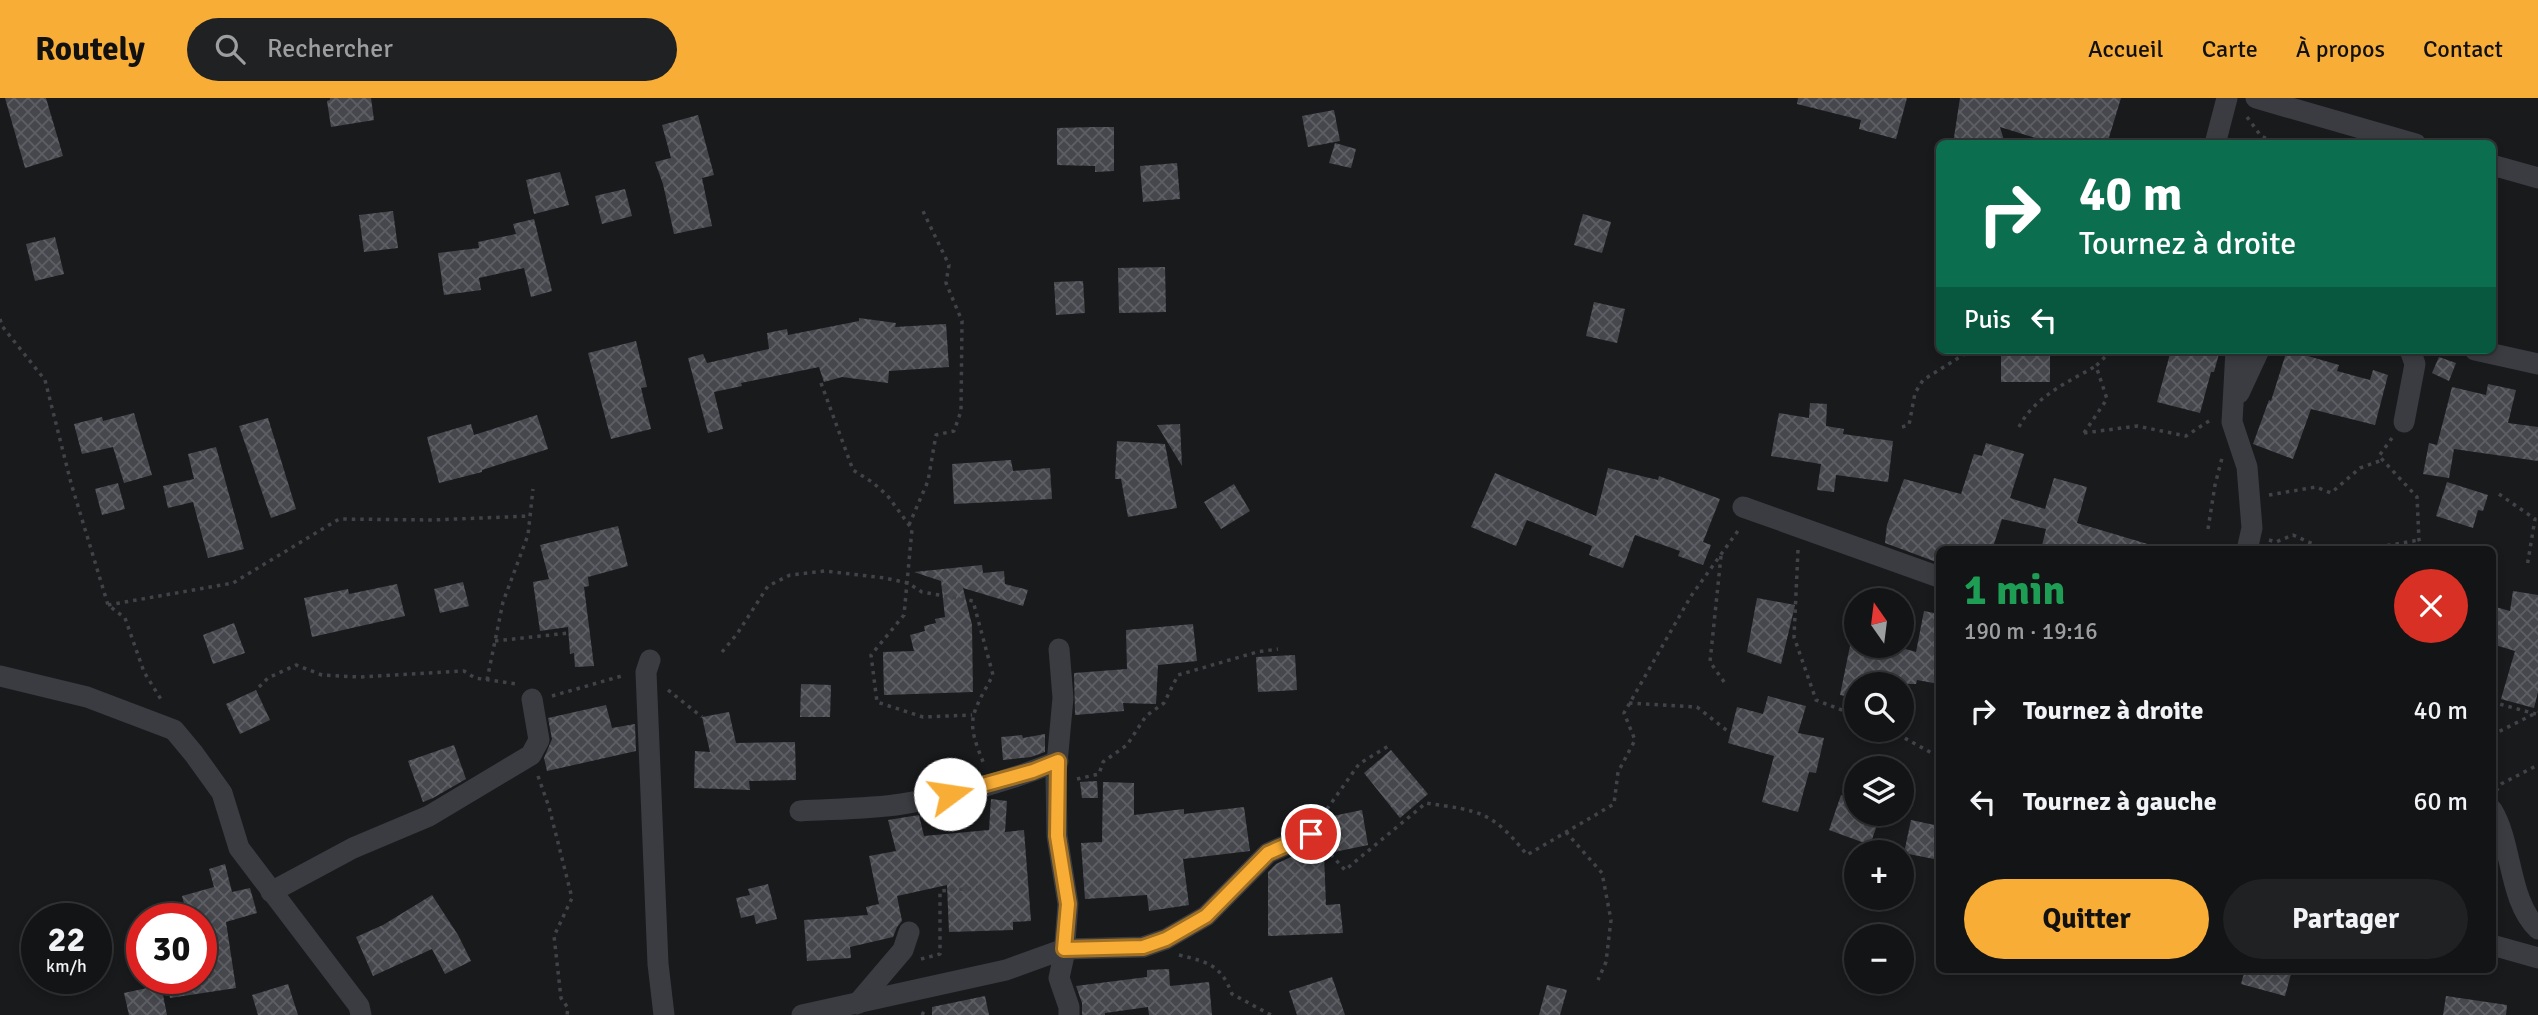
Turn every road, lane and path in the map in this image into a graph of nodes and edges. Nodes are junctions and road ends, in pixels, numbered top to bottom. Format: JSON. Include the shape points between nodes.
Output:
{"nodes":[{"id":1,"x":2227,"y":98,"type":"edge"},
{"id":2,"x":2251,"y":107,"type":"edge"},
{"id":3,"x":2216,"y":140,"type":"edge"},
{"id":4,"x":2269,"y":140,"type":"edge"},
{"id":5,"x":2398,"y":140,"type":"edge"},
{"id":6,"x":2496,"y":166,"type":"edge"},
{"id":7,"x":2538,"y":178,"type":"edge"},
{"id":8,"x":921,"y":207,"type":"dead end"},
{"id":9,"x":0,"y":319,"type":"edge"},
{"id":10,"x":1,"y":326,"type":"edge"},
{"id":11,"x":1964,"y":354,"type":"edge"},
{"id":12,"x":2108,"y":354,"type":"edge"},
{"id":13,"x":2236,"y":354,"type":"edge"},
{"id":14,"x":2257,"y":354,"type":"edge"},
{"id":15,"x":2412,"y":354,"type":"edge"},
{"id":16,"x":2493,"y":354,"type":"edge"},
{"id":17,"x":2538,"y":364,"type":"edge"},
{"id":18,"x":2096,"y":366,"type":"junction"},
{"id":19,"x":821,"y":383,"type":"dead end"},
{"id":20,"x":2233,"y":413,"type":"junction"},
{"id":21,"x":2404,"y":422,"type":"joint"},
{"id":22,"x":2019,"y":426,"type":"dead end"},
{"id":23,"x":1902,"y":427,"type":"dead end"},
{"id":24,"x":2383,"y":460,"type":"junction"},
{"id":25,"x":533,"y":489,"type":"dead end"},
{"id":26,"x":2499,"y":494,"type":"dead end"},
{"id":27,"x":2250,"y":500,"type":"junction"},
{"id":28,"x":1748,"y":508,"type":"joint"},
{"id":29,"x":530,"y":516,"type":"junction"},
{"id":30,"x":909,"y":525,"type":"junction"},
{"id":31,"x":1799,"y":527,"type":"junction"},
{"id":32,"x":2208,"y":529,"type":"dead end"},
{"id":33,"x":2419,"y":540,"type":"junction"},
{"id":34,"x":2249,"y":543,"type":"edge"},
{"id":35,"x":2317,"y":546,"type":"edge"},
{"id":36,"x":2385,"y":546,"type":"edge"},
{"id":37,"x":2421,"y":546,"type":"edge"},
{"id":38,"x":1721,"y":554,"type":"junction"},
{"id":39,"x":2527,"y":568,"type":"dead end"},
{"id":40,"x":1936,"y":576,"type":"edge"},
{"id":41,"x":908,"y":583,"type":"junction"},
{"id":42,"x":108,"y":605,"type":"junction"},
{"id":43,"x":569,"y":633,"type":"dead end"},
{"id":44,"x":495,"y":641,"type":"junction"},
{"id":45,"x":1059,"y":649,"type":"dead end"},
{"id":46,"x":1278,"y":649,"type":"dead end"},
{"id":47,"x":722,"y":652,"type":"dead end"},
{"id":48,"x":648,"y":666,"type":"junction"},
{"id":49,"x":0,"y":676,"type":"edge"},
{"id":50,"x":487,"y":680,"type":"junction"},
{"id":51,"x":1727,"y":686,"type":"dead end"},
{"id":52,"x":259,"y":688,"type":"dead end"},
{"id":53,"x":532,"y":699,"type":"junction"},
{"id":54,"x":1629,"y":703,"type":"junction"},
{"id":55,"x":2496,"y":703,"type":"edge"},
{"id":56,"x":165,"y":707,"type":"dead end"},
{"id":57,"x":1844,"y":711,"type":"edge"},
{"id":58,"x":2537,"y":713,"type":"edge"},
{"id":59,"x":972,"y":715,"type":"junction"},
{"id":60,"x":702,"y":717,"type":"dead end"},
{"id":61,"x":1730,"y":733,"type":"dead end"},
{"id":62,"x":2496,"y":733,"type":"edge"},
{"id":63,"x":1913,"y":742,"type":"edge"},
{"id":64,"x":1390,"y":745,"type":"dead end"},
{"id":65,"x":1936,"y":754,"type":"edge"},
{"id":66,"x":531,"y":755,"type":"junction"},
{"id":67,"x":1058,"y":761,"type":"junction"},
{"id":68,"x":2538,"y":765,"type":"edge"},
{"id":69,"x":996,"y":766,"type":"dead end"},
{"id":70,"x":1056,"y":784,"type":"junction"},
{"id":71,"x":2496,"y":791,"type":"edge"},
{"id":72,"x":800,"y":811,"type":"dead end"},
{"id":73,"x":2496,"y":817,"type":"edge"},
{"id":74,"x":1566,"y":832,"type":"junction"},
{"id":75,"x":1310,"y":834,"type":"junction"},
{"id":76,"x":977,"y":888,"type":"dead end"},
{"id":77,"x":271,"y":892,"type":"junction"},
{"id":78,"x":2538,"y":929,"type":"edge"},
{"id":79,"x":909,"y":932,"type":"dead end"},
{"id":80,"x":2496,"y":946,"type":"edge"},
{"id":81,"x":1143,"y":947,"type":"junction"},
{"id":82,"x":1064,"y":949,"type":"junction"},
{"id":83,"x":2538,"y":958,"type":"edge"},
{"id":84,"x":917,"y":960,"type":"dead end"},
{"id":85,"x":1598,"y":980,"type":"dead end"},
{"id":86,"x":857,"y":1004,"type":"junction"},
{"id":87,"x":1068,"y":1012,"type":"edge"},
{"id":88,"x":360,"y":1015,"type":"edge"},
{"id":89,"x":567,"y":1015,"type":"edge"},
{"id":90,"x":664,"y":1015,"type":"edge"},
{"id":91,"x":802,"y":1015,"type":"edge"},
{"id":92,"x":1271,"y":1015,"type":"edge"}],
"edges":[{"from":1,"to":3,"type":"street"},
{"from":2,"to":4,"type":"path","via":[[2261,136]]},
{"from":2,"to":5,"type":"street"},
{"from":6,"to":7,"type":"street"},
{"from":8,"to":30,"type":"path","via":[[949,265],[946,283],[962,321],[961,411],[954,431],[936,435],[928,481]]},
{"from":9,"to":10,"type":"path"},
{"from":10,"to":42,"type":"path","via":[[45,380]]},
{"from":11,"to":23,"type":"path","via":[[1923,380],[1915,393],[1909,425]]},
{"from":12,"to":18,"type":"path"},
{"from":13,"to":20,"type":"street"},
{"from":14,"to":20,"type":"street"},
{"from":15,"to":21,"type":"street","via":[[2416,365]]},
{"from":16,"to":17,"type":"street"},
{"from":18,"to":20,"type":"path","via":[[2107,399],[2084,433],[2137,426],[2186,436]]},
{"from":18,"to":22,"type":"path","via":[[2050,393],[2026,413]]},
{"from":19,"to":30,"type":"path","via":[[853,470],[887,495]]},
{"from":20,"to":27,"type":"street"},
{"from":20,"to":32,"type":"path"},
{"from":21,"to":24,"type":"path","via":[[2379,456]]},
{"from":24,"to":27,"type":"path","via":[[2360,468],[2331,493],[2316,487]]},
{"from":24,"to":33,"type":"path","via":[[2417,497]]},
{"from":25,"to":29,"type":"path"},
{"from":26,"to":39,"type":"path","via":[[2535,519]]},
{"from":27,"to":34,"type":"street"},
{"from":28,"to":31,"type":"street"},
{"from":28,"to":38,"type":"path"},
{"from":29,"to":42,"type":"path","via":[[339,519],[233,583]]},
{"from":29,"to":44,"type":"path"},
{"from":30,"to":41,"type":"path"},
{"from":31,"to":40,"type":"street"},
{"from":31,"to":57,"type":"path","via":[[1794,637],[1816,699]]},
{"from":33,"to":36,"type":"path"},
{"from":33,"to":37,"type":"path"},
{"from":34,"to":35,"type":"path","via":[[2276,542],[2293,535]]},
{"from":38,"to":51,"type":"path","via":[[1710,662]]},
{"from":38,"to":54,"type":"path"},
{"from":41,"to":47,"type":"path","via":[[825,571],[790,575],[768,586]]},
{"from":41,"to":59,"type":"path","via":[[922,592],[973,601],[993,675]]},
{"from":41,"to":59,"type":"path","via":[[904,615],[871,655],[877,702],[923,717]]},
{"from":42,"to":56,"type":"path","via":[[125,618],[144,672]]},
{"from":43,"to":44,"type":"path"},
{"from":44,"to":50,"type":"path"},
{"from":45,"to":67,"type":"street","via":[[1063,698]]},
{"from":46,"to":70,"type":"path","via":[[1178,675],[1164,703],[1146,716],[1127,745],[1103,762],[1099,774]]},
{"from":48,"to":53,"type":"path"},
{"from":48,"to":60,"type":"path"},
{"from":48,"to":90,"type":"street","via":[[658,964]]},
{"from":49,"to":77,"type":"street","via":[[88,697],[174,730],[222,793],[239,848]]},
{"from":50,"to":52,"type":"path","via":[[464,671],[321,675],[296,665],[268,678]]},
{"from":50,"to":53,"type":"path","via":[[521,685]]},
{"from":53,"to":66,"type":"street","via":[[539,740]]},
{"from":54,"to":61,"type":"path","via":[[1697,707]]},
{"from":54,"to":74,"type":"path","via":[[1624,713],[1635,740],[1618,772],[1614,804]]},
{"from":55,"to":58,"type":"path"},
{"from":58,"to":62,"type":"path"},
{"from":59,"to":69,"type":"path","via":[[971,729],[984,764]]},
{"from":63,"to":65,"type":"path"},
{"from":64,"to":75,"type":"path","via":[[1359,764]]},
{"from":66,"to":77,"type":"street","via":[[429,816],[353,848]]},
{"from":66,"to":89,"type":"path","via":[[572,898],[554,936]]},
{"from":67,"to":70,"type":"street"},
{"from":67,"to":72,"type":"street","via":[[975,789],[901,805]]},
{"from":68,"to":71,"type":"path"},
{"from":70,"to":82,"type":"street","via":[[1057,836],[1068,904]]},
{"from":73,"to":78,"type":"street","via":[[2528,920]]},
{"from":74,"to":75,"type":"path","via":[[1528,855],[1508,831],[1479,812],[1426,803],[1345,870]]},
{"from":74,"to":85,"type":"path","via":[[1602,873],[1611,920],[1606,962]]},
{"from":75,"to":81,"type":"street","via":[[1268,853],[1206,916]]},
{"from":76,"to":84,"type":"path","via":[[940,891],[940,954]]},
{"from":77,"to":88,"type":"street","via":[[359,1006]]},
{"from":79,"to":86,"type":"street","via":[[903,950]]},
{"from":80,"to":83,"type":"street"},
{"from":81,"to":82,"type":"street"},
{"from":81,"to":92,"type":"path","via":[[1213,966],[1224,975],[1232,994]]},
{"from":82,"to":86,"type":"street","via":[[1006,970]]},
{"from":82,"to":87,"type":"street","via":[[1059,978]]},
{"from":86,"to":91,"type":"street"}]}
